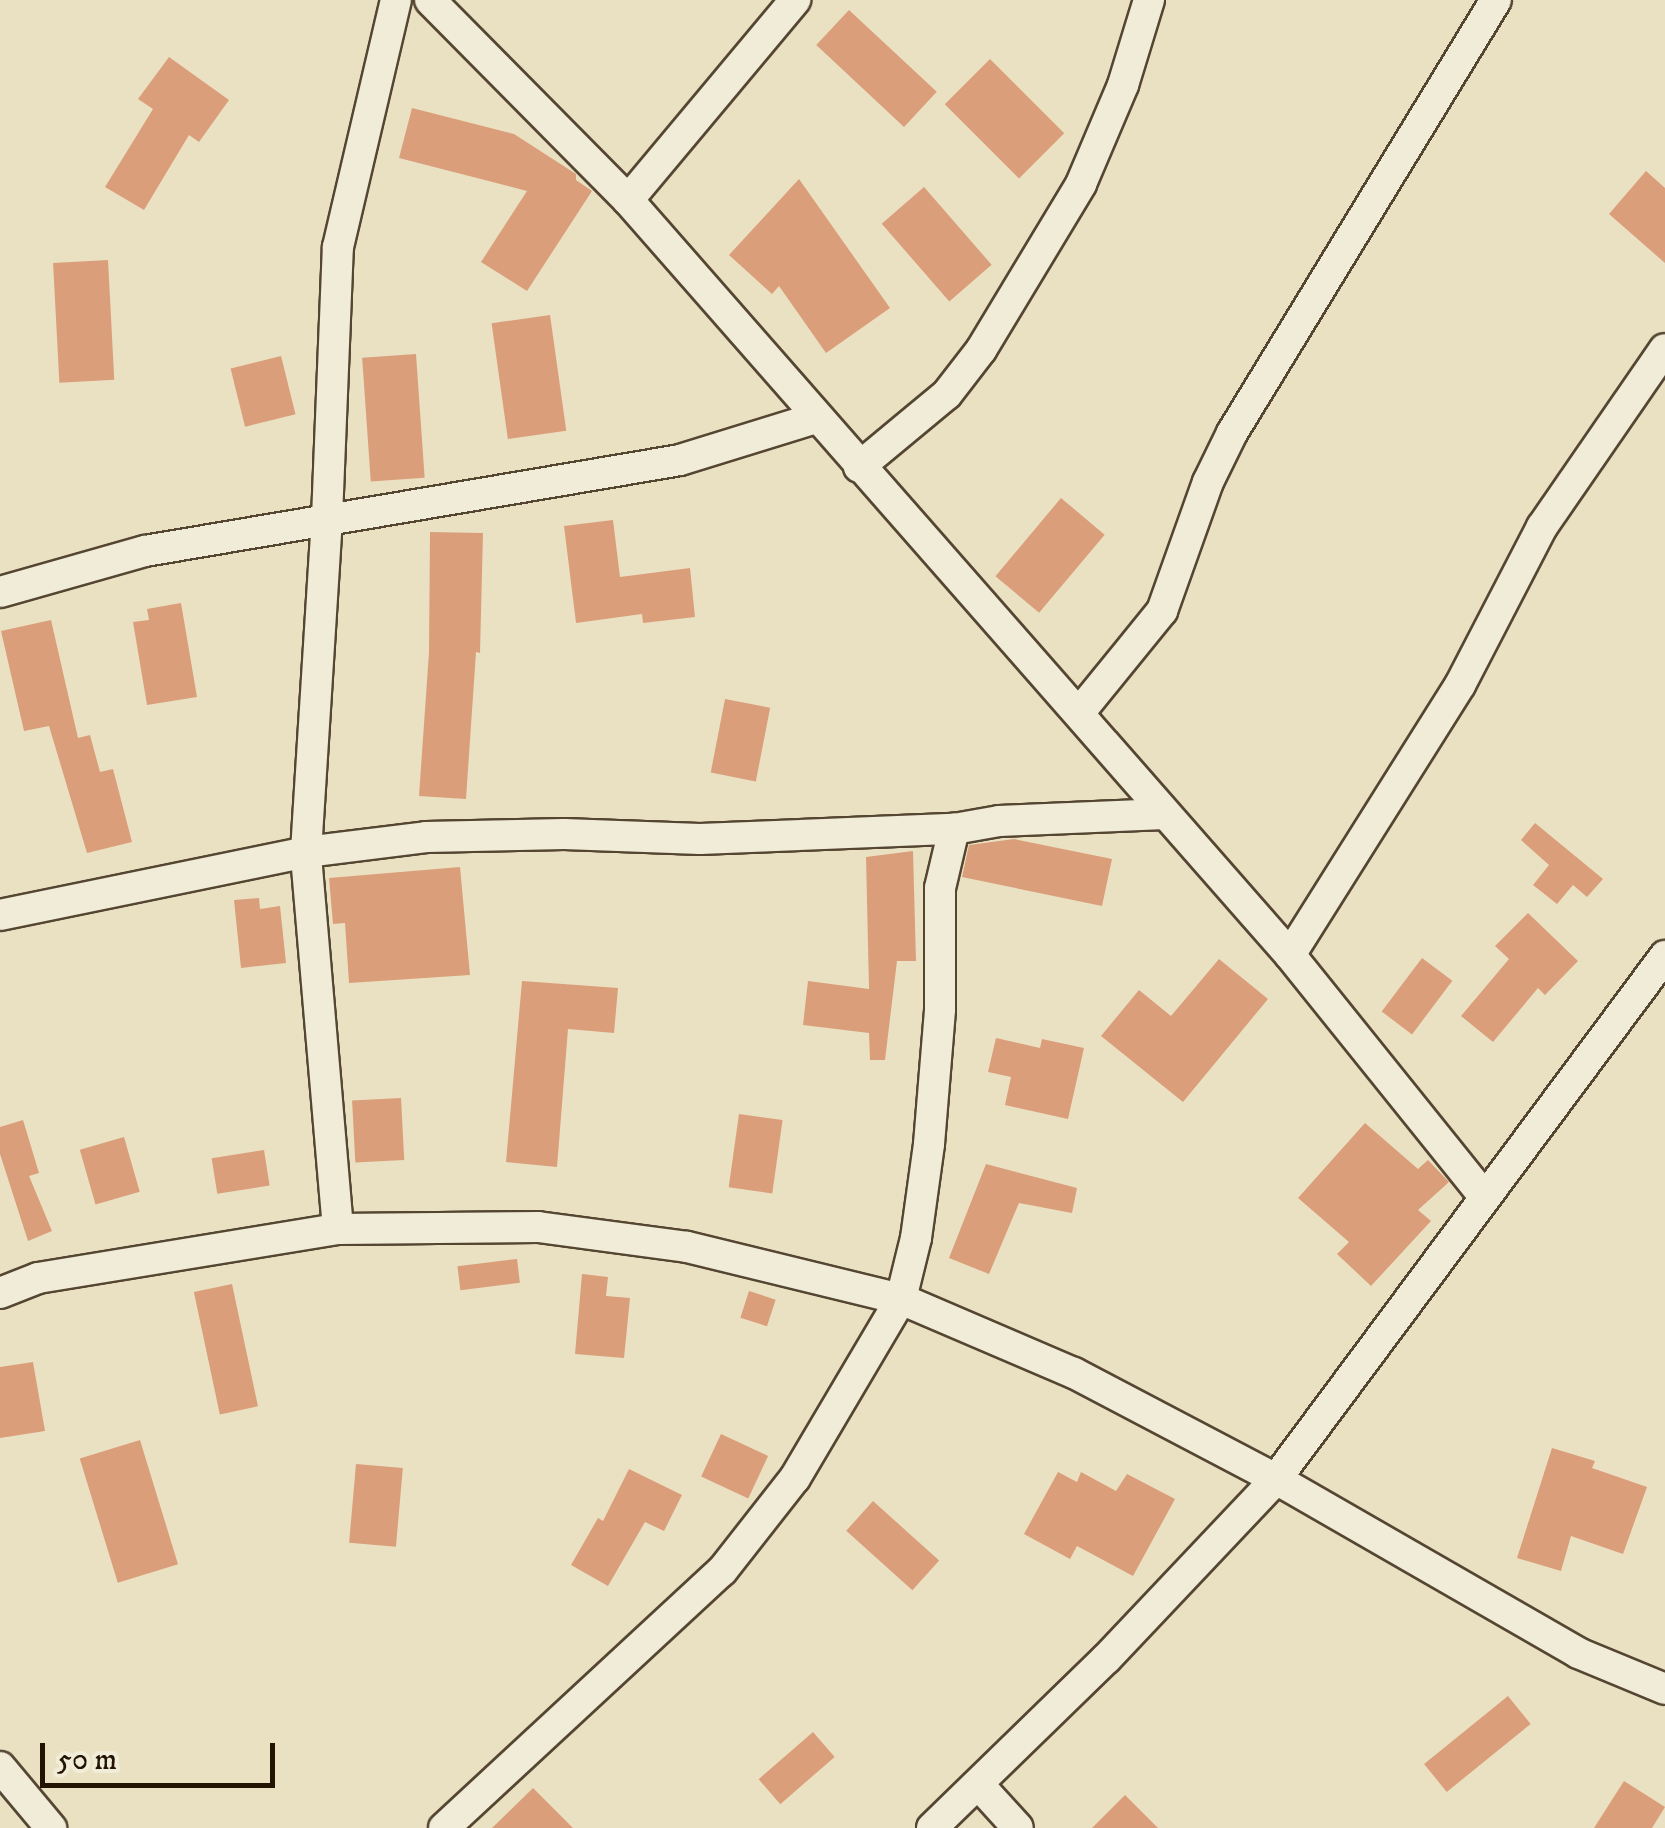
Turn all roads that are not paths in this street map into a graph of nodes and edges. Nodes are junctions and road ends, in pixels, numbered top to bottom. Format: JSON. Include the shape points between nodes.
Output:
{"nodes":[{"id":1,"x":396,"y":0,"type":"edge"},
{"id":2,"x":430,"y":0,"type":"edge"},
{"id":3,"x":795,"y":0,"type":"edge"},
{"id":4,"x":1149,"y":0,"type":"edge"},
{"id":5,"x":1496,"y":0,"type":"edge"},
{"id":6,"x":628,"y":200,"type":"junction"},
{"id":7,"x":1665,"y":349,"type":"edge"},
{"id":8,"x":816,"y":418,"type":"junction"},
{"id":9,"x":859,"y":467,"type":"junction"},
{"id":10,"x":328,"y":518,"type":"junction"},
{"id":11,"x":0,"y":592,"type":"edge"},
{"id":12,"x":1079,"y":713,"type":"junction"},
{"id":13,"x":1166,"y":814,"type":"junction"},
{"id":14,"x":954,"y":829,"type":"junction"},
{"id":15,"x":306,"y":852,"type":"junction"},
{"id":16,"x":0,"y":915,"type":"edge"},
{"id":17,"x":1290,"y":955,"type":"junction"},
{"id":18,"x":1665,"y":956,"type":"edge"},
{"id":19,"x":1484,"y":1196,"type":"junction"},
{"id":20,"x":338,"y":1230,"type":"junction"},
{"id":21,"x":0,"y":1293,"type":"edge"},
{"id":22,"x":901,"y":1300,"type":"junction"},
{"id":23,"x":1276,"y":1478,"type":"junction"},
{"id":24,"x":1665,"y":1689,"type":"edge"},
{"id":25,"x":0,"y":1768,"type":"edge"},
{"id":26,"x":978,"y":1784,"type":"junction"},
{"id":27,"x":51,"y":1828,"type":"edge"},
{"id":28,"x":444,"y":1828,"type":"edge"},
{"id":29,"x":932,"y":1828,"type":"edge"},
{"id":30,"x":1018,"y":1828,"type":"edge"}],
"edges":[{"from":1,"to":10,"type":"street","via":[[338,246]]},
{"from":2,"to":6,"type":"street"},
{"from":3,"to":6,"type":"street"},
{"from":4,"to":9,"type":"street","via":[[1123,85],[1081,184],[982,350],[947,394]]},
{"from":5,"to":12,"type":"street","via":[[1232,432],[1162,611]]},
{"from":6,"to":8,"type":"street"},
{"from":7,"to":17,"type":"street","via":[[1542,527],[1460,685]]},
{"from":8,"to":9,"type":"street"},
{"from":8,"to":10,"type":"street","via":[[680,460]]},
{"from":9,"to":12,"type":"street"},
{"from":10,"to":11,"type":"street","via":[[145,551]]},
{"from":10,"to":15,"type":"street"},
{"from":12,"to":13,"type":"street"},
{"from":13,"to":14,"type":"street"},
{"from":13,"to":17,"type":"street"},
{"from":14,"to":15,"type":"street","via":[[700,838],[426,837]]},
{"from":14,"to":22,"type":"street","via":[[940,888],[940,1009],[929,1144]]},
{"from":15,"to":16,"type":"street"},
{"from":15,"to":20,"type":"street"},
{"from":17,"to":19,"type":"street"},
{"from":18,"to":19,"type":"street"},
{"from":19,"to":23,"type":"street"},
{"from":20,"to":21,"type":"street","via":[[38,1278]]},
{"from":20,"to":22,"type":"street","via":[[538,1227],[687,1247]]},
{"from":22,"to":23,"type":"street","via":[[1074,1372]]},
{"from":22,"to":28,"type":"street","via":[[795,1478],[722,1571]]},
{"from":23,"to":24,"type":"street","via":[[1578,1653]]},
{"from":23,"to":26,"type":"street"},
{"from":25,"to":27,"type":"street"},
{"from":26,"to":29,"type":"street"},
{"from":26,"to":30,"type":"street"}]}
